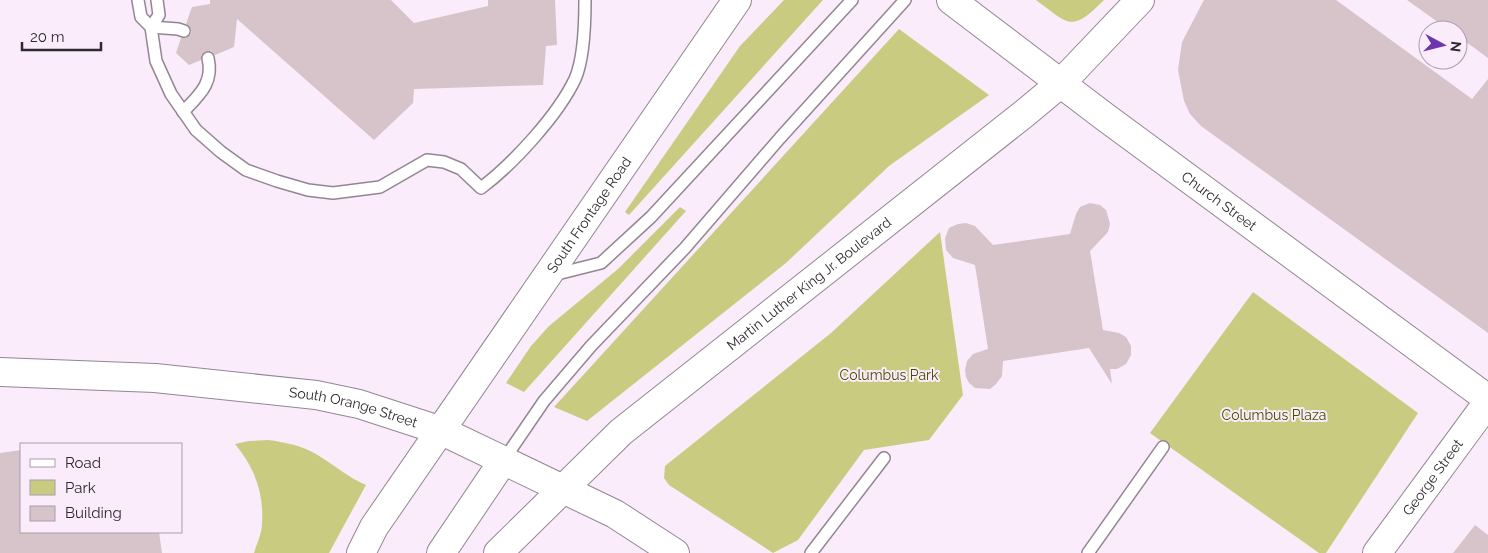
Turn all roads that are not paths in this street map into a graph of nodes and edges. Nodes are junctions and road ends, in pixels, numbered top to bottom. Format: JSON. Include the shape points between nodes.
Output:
{"nodes":[{"id":1,"x":138,"y":0,"type":"edge"},
{"id":2,"x":157,"y":0,"type":"edge"},
{"id":3,"x":585,"y":0,"type":"edge"},
{"id":4,"x":737,"y":0,"type":"edge"},
{"id":5,"x":852,"y":0,"type":"edge"},
{"id":6,"x":905,"y":0,"type":"edge"},
{"id":7,"x":951,"y":0,"type":"edge"},
{"id":8,"x":1140,"y":0,"type":"edge"},
{"id":9,"x":151,"y":28,"type":"junction"},
{"id":10,"x":184,"y":31,"type":"dead end"},
{"id":11,"x":208,"y":58,"type":"dead end"},
{"id":12,"x":1061,"y":82,"type":"junction"},
{"id":13,"x":183,"y":112,"type":"junction"},
{"id":14,"x":546,"y":277,"type":"junction"},
{"id":15,"x":0,"y":372,"type":"edge"},
{"id":16,"x":1488,"y":400,"type":"edge"},
{"id":17,"x":442,"y":431,"type":"junction"},
{"id":18,"x":1163,"y":447,"type":"dead end"},
{"id":19,"x":884,"y":458,"type":"dead end"},
{"id":20,"x":503,"y":461,"type":"junction"},
{"id":21,"x":562,"y":489,"type":"junction"},
{"id":22,"x":361,"y":553,"type":"edge"},
{"id":23,"x":441,"y":553,"type":"edge"},
{"id":24,"x":498,"y":553,"type":"edge"},
{"id":25,"x":675,"y":553,"type":"edge"},
{"id":26,"x":811,"y":553,"type":"edge"},
{"id":27,"x":1088,"y":553,"type":"edge"},
{"id":28,"x":1377,"y":553,"type":"edge"}],
"edges":[{"from":1,"to":9,"type":"lane","via":[[141,17]]},
{"from":2,"to":9,"type":"lane","via":[[159,15]]},
{"from":3,"to":13,"type":"lane","via":[[582,52],[576,78],[554,113],[525,147],[481,188],[461,169],[427,160],[380,188],[333,193],[308,190],[246,170],[196,130]]},
{"from":4,"to":14,"type":"main road","name":"South Frontage Road"},
{"from":5,"to":14,"type":"lane","via":[[651,217],[601,263]]},
{"from":6,"to":20,"type":"lane","via":[[685,248],[591,346],[544,401]]},
{"from":7,"to":12,"type":"main road","name":"Church Street"},
{"from":8,"to":12,"type":"main road","name":"Martin Luther King Jr. Boulevard"},
{"from":9,"to":10,"type":"lane"},
{"from":9,"to":13,"type":"lane","via":[[156,60]]},
{"from":11,"to":13,"type":"lane","via":[[208,83]]},
{"from":12,"to":16,"type":"main road","name":"Church Street"},
{"from":12,"to":21,"type":"main road","name":"Martin Luther King Jr. Boulevard","via":[[621,432]]},
{"from":14,"to":17,"type":"main road","name":"South Frontage Road"},
{"from":15,"to":17,"type":"main road","name":"South Orange Street","via":[[155,378],[316,395],[359,404]]},
{"from":16,"to":28,"type":"main road","name":"George Street"},
{"from":17,"to":20,"type":"main road","name":"South Orange Street"},
{"from":17,"to":22,"type":"main road","name":"South Frontage Road","via":[[374,527]]},
{"from":18,"to":27,"type":"lane"},
{"from":19,"to":26,"type":"lane"},
{"from":20,"to":21,"type":"main road","name":"South Orange Street"},
{"from":20,"to":23,"type":"main road"},
{"from":21,"to":24,"type":"main road","name":"Martin Luther King Jr. Boulevard"},
{"from":21,"to":25,"type":"main road","name":"South Orange Street","via":[[615,514]]}]}
